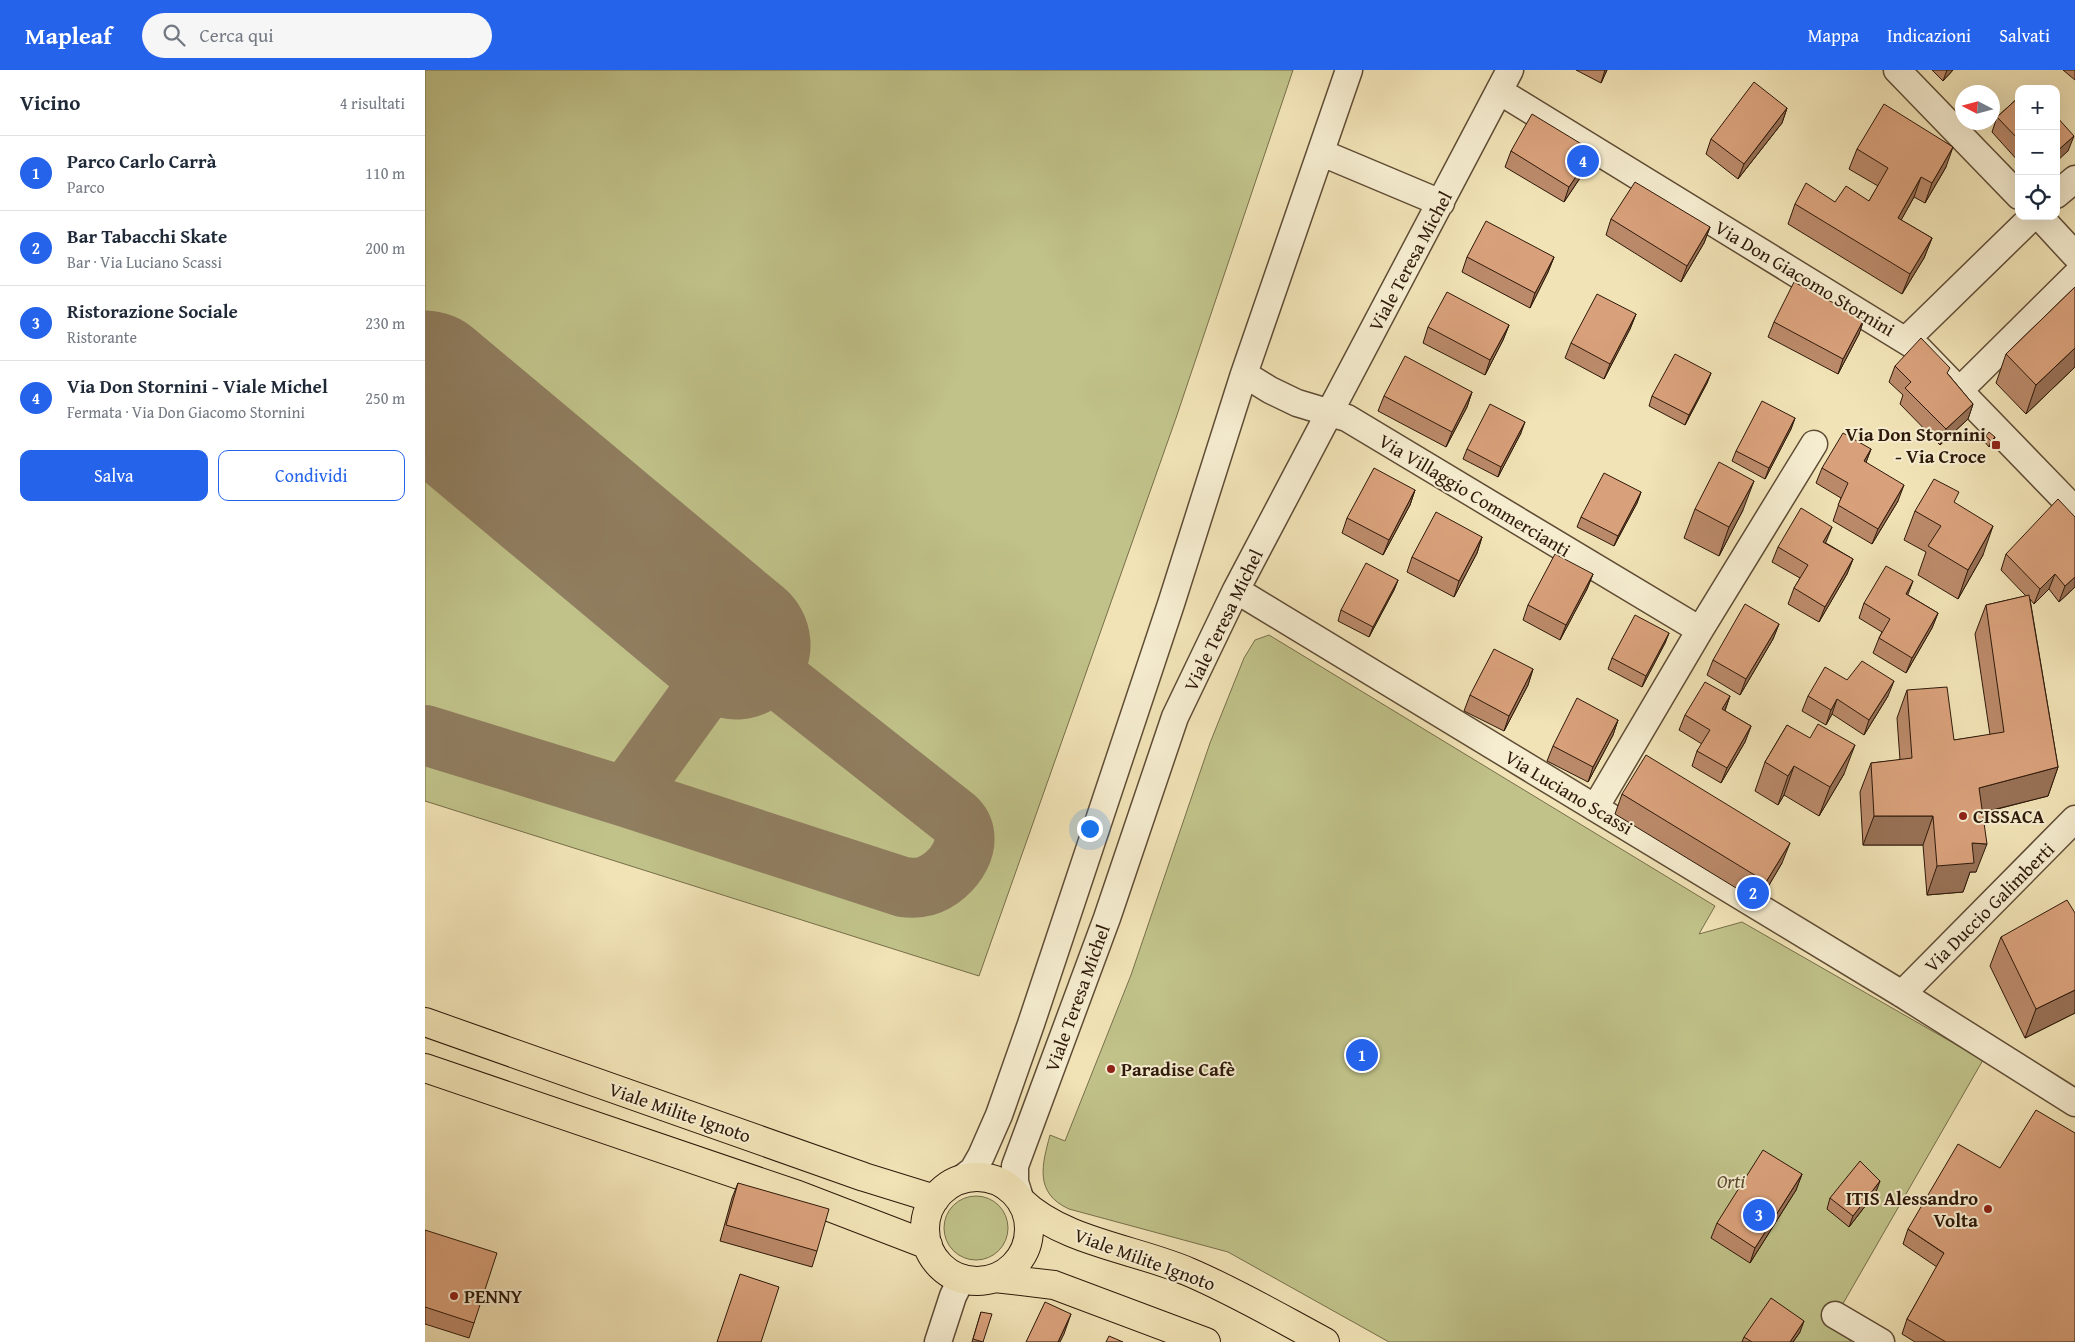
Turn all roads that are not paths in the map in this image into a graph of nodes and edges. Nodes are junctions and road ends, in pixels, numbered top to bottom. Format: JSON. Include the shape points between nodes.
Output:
{"nodes":[{"id":1,"x":1349,"y":70,"type":"edge"},
{"id":2,"x":1897,"y":70,"type":"edge"},
{"id":3,"x":1504,"y":81,"type":"edge"},
{"id":4,"x":1322,"y":153,"type":"junction"},
{"id":5,"x":2075,"y":179,"type":"edge"},
{"id":6,"x":2015,"y":192,"type":"edge"},
{"id":7,"x":2060,"y":192,"type":"edge"},
{"id":8,"x":1441,"y":203,"type":"junction"},
{"id":9,"x":2029,"y":220,"type":"edge"},
{"id":10,"x":2043,"y":220,"type":"edge"},
{"id":11,"x":2075,"y":255,"type":"edge"},
{"id":12,"x":2075,"y":276,"type":"edge"},
{"id":13,"x":1906,"y":340,"type":"junction"},
{"id":14,"x":1244,"y":374,"type":"junction"},
{"id":15,"x":1960,"y":390,"type":"junction"},
{"id":16,"x":1329,"y":412,"type":"junction"},
{"id":17,"x":1814,"y":444,"type":"dead end"},
{"id":18,"x":2075,"y":510,"type":"edge"},
{"id":19,"x":1237,"y":590,"type":"junction"},
{"id":20,"x":1699,"y":630,"type":"junction"},
{"id":21,"x":1595,"y":808,"type":"junction"},
{"id":22,"x":2075,"y":819,"type":"edge"},
{"id":23,"x":1902,"y":994,"type":"junction"},
{"id":24,"x":425,"y":1022,"type":"edge"},
{"id":25,"x":425,"y":1068,"type":"edge"},
{"id":26,"x":2075,"y":1103,"type":"edge"},
{"id":27,"x":960,"y":1180,"type":"junction"},
{"id":28,"x":935,"y":1200,"type":"junction"},
{"id":29,"x":1021,"y":1202,"type":"junction"},
{"id":30,"x":928,"y":1245,"type":"junction"},
{"id":31,"x":963,"y":1278,"type":"junction"},
{"id":32,"x":995,"y":1278,"type":"junction"},
{"id":33,"x":1835,"y":1315,"type":"dead end"},
{"id":34,"x":938,"y":1342,"type":"edge"},
{"id":35,"x":1206,"y":1342,"type":"edge"},
{"id":36,"x":1325,"y":1342,"type":"edge"},
{"id":37,"x":1881,"y":1342,"type":"edge"}],
"edges":[{"from":1,"to":4,"type":"street","name":"Viale Teresa Michel"},
{"from":2,"to":6,"type":"street"},
{"from":3,"to":8,"type":"street","name":"Viale Teresa Michel"},
{"from":3,"to":13,"type":"street","name":"Via Don Giacomo Stornini"},
{"from":4,"to":8,"type":"street"},
{"from":4,"to":14,"type":"street","name":"Viale Teresa Michel"},
{"from":5,"to":7,"type":"street"},
{"from":8,"to":16,"type":"street","name":"Viale Teresa Michel"},
{"from":9,"to":13,"type":"street"},
{"from":10,"to":11,"type":"street"},
{"from":12,"to":15,"type":"street"},
{"from":13,"to":15,"type":"street","name":"Via Don Giacomo Stornini"},
{"from":14,"to":16,"type":"street","name":"Via Villaggio Commercianti","via":[[1297,403]]},
{"from":14,"to":27,"type":"street","name":"Viale Teresa Michel","via":[[1171,604],[999,1115],[973,1170]]},
{"from":15,"to":18,"type":"street","name":"Via Don Giacomo Stornini"},
{"from":16,"to":19,"type":"street","name":"Viale Teresa Michel"},
{"from":16,"to":20,"type":"street","name":"Via Villaggio Commercianti","via":[[1347,418]]},
{"from":17,"to":20,"type":"street"},
{"from":19,"to":21,"type":"street","name":"Via Luciano Scassi"},
{"from":19,"to":29,"type":"street","name":"Viale Teresa Michel","via":[[1175,717],[1107,918],[1015,1166],[1015,1182]]},
{"from":20,"to":21,"type":"street"},
{"from":21,"to":23,"type":"street","name":"Via Luciano Scassi"},
{"from":22,"to":23,"type":"street","name":"Via Duccio Galimberti"},
{"from":23,"to":26,"type":"street","name":"Via Luciano Scassi"},
{"from":24,"to":28,"type":"main road","name":"Viale Milite Ignoto"},
{"from":25,"to":30,"type":"main road","via":[[798,1195]]},
{"from":27,"to":28,"type":"main road"},
{"from":27,"to":29,"type":"main road","via":[[977,1177],[994,1180],[1009,1188]]},
{"from":28,"to":30,"type":"main road","via":[[927,1219]]},
{"from":29,"to":32,"type":"main road","via":[[1028,1222],[1027,1243],[1013,1266]]},
{"from":29,"to":36,"type":"main road","name":"Viale Milite Ignoto","via":[[1059,1227],[1187,1271],[1220,1286]]},
{"from":30,"to":31,"type":"main road","via":[[942,1266]]},
{"from":31,"to":32,"type":"main road"},
{"from":31,"to":34,"type":"street","via":[[953,1296]]},
{"from":32,"to":35,"type":"main road","via":[[1054,1285]]},
{"from":33,"to":37,"type":"street"}]}
